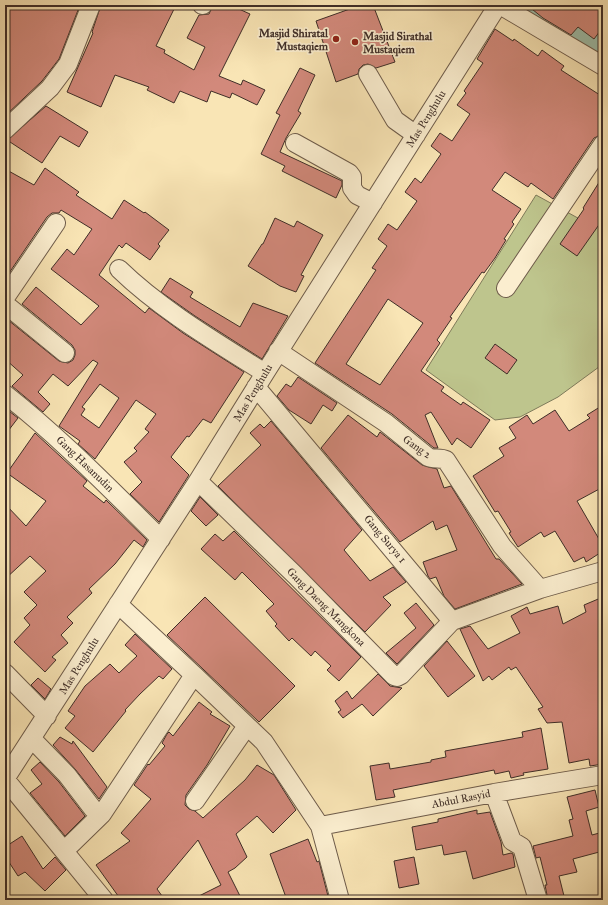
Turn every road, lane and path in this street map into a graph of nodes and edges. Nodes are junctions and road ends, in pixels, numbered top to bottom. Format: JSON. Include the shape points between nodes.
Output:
{"nodes":[{"id":1,"x":91,"y":5,"type":"edge"},
{"id":2,"x":499,"y":5,"type":"edge"},
{"id":3,"x":603,"y":66,"type":"edge"},
{"id":4,"x":368,"y":74,"type":"dead end"},
{"id":5,"x":5,"y":130,"type":"edge"},
{"id":6,"x":409,"y":131,"type":"junction"},
{"id":7,"x":295,"y":143,"type":"dead end"},
{"id":8,"x":603,"y":144,"type":"edge"},
{"id":9,"x":365,"y":199,"type":"junction"},
{"id":10,"x":56,"y":223,"type":"dead end"},
{"id":11,"x":119,"y":269,"type":"dead end"},
{"id":12,"x":506,"y":288,"type":"dead end"},
{"id":13,"x":5,"y":298,"type":"edge"},
{"id":14,"x":5,"y":304,"type":"edge"},
{"id":15,"x":278,"y":351,"type":"junction"},
{"id":16,"x":65,"y":353,"type":"dead end"},
{"id":17,"x":260,"y":380,"type":"junction"},
{"id":18,"x":5,"y":394,"type":"edge"},
{"id":19,"x":198,"y":481,"type":"junction"},
{"id":20,"x":161,"y":539,"type":"junction"},
{"id":21,"x":603,"y":571,"type":"edge"},
{"id":22,"x":540,"y":589,"type":"junction"},
{"id":23,"x":118,"y":604,"type":"junction"},
{"id":24,"x":452,"y":621,"type":"junction"},
{"id":25,"x":5,"y":673,"type":"edge"},
{"id":26,"x":194,"y":675,"type":"junction"},
{"id":27,"x":47,"y":716,"type":"junction"},
{"id":28,"x":247,"y":726,"type":"junction"},
{"id":29,"x":32,"y":739,"type":"junction"},
{"id":30,"x":603,"y":775,"type":"edge"},
{"id":31,"x":5,"y":779,"type":"edge"},
{"id":32,"x":494,"y":793,"type":"junction"},
{"id":33,"x":195,"y":801,"type":"dead end"},
{"id":34,"x":102,"y":814,"type":"junction"},
{"id":35,"x":320,"y":826,"type":"junction"},
{"id":36,"x":64,"y":852,"type":"junction"},
{"id":37,"x":104,"y":900,"type":"edge"},
{"id":38,"x":340,"y":900,"type":"edge"},
{"id":39,"x":538,"y":900,"type":"edge"}],
"edges":[{"from":1,"to":5,"type":"street","via":[[68,64],[50,88]]},
{"from":2,"to":3,"type":"street"},
{"from":2,"to":6,"type":"street","name":"Mas Penghulu"},
{"from":4,"to":6,"type":"street","via":[[388,111]]},
{"from":6,"to":9,"type":"street","name":"Mas Penghulu"},
{"from":7,"to":9,"type":"street","via":[[349,173],[352,177],[352,188]]},
{"from":8,"to":12,"type":"street"},
{"from":9,"to":15,"type":"street","name":"Mas Penghulu"},
{"from":10,"to":13,"type":"street"},
{"from":11,"to":17,"type":"street","name":"Gang Surya 1"},
{"from":14,"to":16,"type":"street"},
{"from":15,"to":17,"type":"street","name":"Mas Penghulu"},
{"from":15,"to":22,"type":"street","name":"Gang 2","via":[[386,423],[428,457],[446,460],[502,546]]},
{"from":17,"to":19,"type":"street","name":"Mas Penghulu"},
{"from":17,"to":24,"type":"street","name":"Gang Surya 1"},
{"from":18,"to":20,"type":"street","name":"Gang Hasanudin","via":[[82,460]]},
{"from":19,"to":20,"type":"street","name":"Mas Penghulu"},
{"from":19,"to":24,"type":"street","name":"Gang Daeng Mangkona","via":[[394,676],[401,675]]},
{"from":20,"to":23,"type":"street","name":"Mas Penghulu"},
{"from":21,"to":22,"type":"street"},
{"from":22,"to":24,"type":"street"},
{"from":23,"to":26,"type":"street"},
{"from":23,"to":27,"type":"street","name":"Mas Penghulu"},
{"from":25,"to":27,"type":"street"},
{"from":26,"to":28,"type":"street"},
{"from":26,"to":34,"type":"street"},
{"from":27,"to":29,"type":"street","name":"Mas Penghulu"},
{"from":28,"to":33,"type":"street"},
{"from":28,"to":35,"type":"street","via":[[264,742]]},
{"from":29,"to":31,"type":"street","name":"Mas Penghulu"},
{"from":29,"to":34,"type":"street","via":[[67,775],[92,809]]},
{"from":30,"to":32,"type":"street","name":"Abdul Rasyid"},
{"from":31,"to":36,"type":"street"},
{"from":32,"to":35,"type":"street","name":"Abdul Rasyid"},
{"from":32,"to":39,"type":"street","via":[[512,841],[522,847]]},
{"from":34,"to":36,"type":"street"},
{"from":35,"to":38,"type":"street"},
{"from":36,"to":37,"type":"street"}]}
